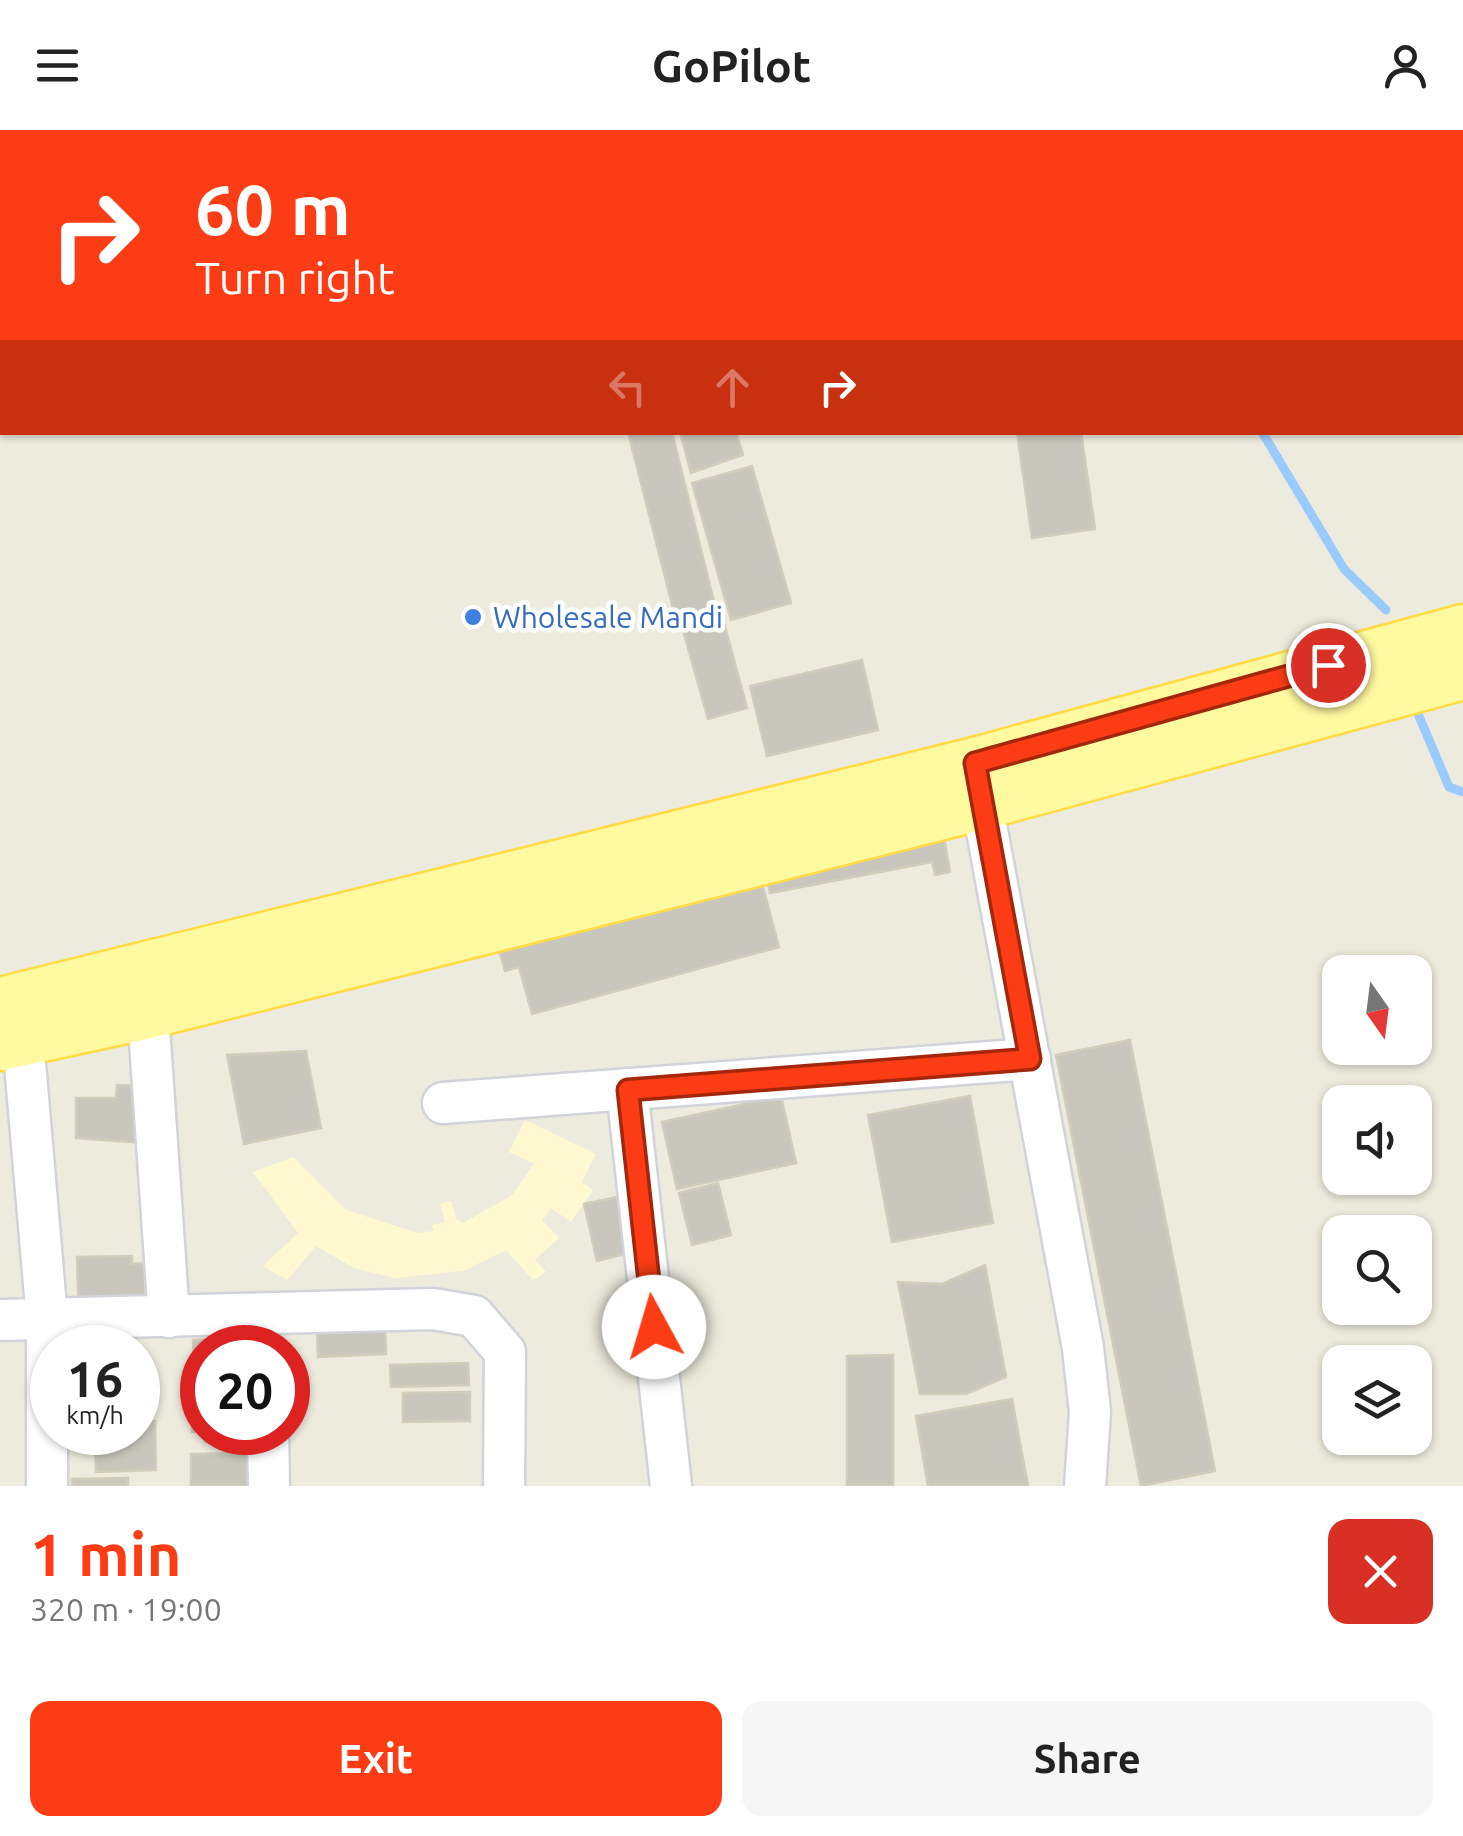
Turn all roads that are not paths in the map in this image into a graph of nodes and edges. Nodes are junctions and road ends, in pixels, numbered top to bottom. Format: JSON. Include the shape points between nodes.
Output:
{"nodes":[{"id":1,"x":1463,"y":630,"type":"edge"},
{"id":2,"x":1432,"y":667,"type":"edge"},
{"id":3,"x":978,"y":783,"type":"junction"},
{"id":4,"x":148,"y":1014,"type":"junction"},
{"id":5,"x":6,"y":1016,"type":"edge"},
{"id":6,"x":1030,"y":1059,"type":"junction"},
{"id":7,"x":628,"y":1090,"type":"junction"},
{"id":8,"x":443,"y":1103,"type":"dead end"},
{"id":9,"x":169,"y":1317,"type":"junction"},
{"id":10,"x":46,"y":1319,"type":"junction"},
{"id":11,"x":0,"y":1320,"type":"edge"},
{"id":12,"x":224,"y":1325,"type":"edge"},
{"id":13,"x":310,"y":1325,"type":"edge"},
{"id":14,"x":268,"y":1455,"type":"edge"},
{"id":15,"x":47,"y":1486,"type":"edge"},
{"id":16,"x":269,"y":1486,"type":"edge"},
{"id":17,"x":504,"y":1486,"type":"edge"},
{"id":18,"x":671,"y":1486,"type":"edge"},
{"id":19,"x":1085,"y":1486,"type":"edge"}],
"edges":[{"from":1,"to":2,"type":"main road"},
{"from":2,"to":3,"type":"main road"},
{"from":3,"to":4,"type":"main road"},
{"from":3,"to":5,"type":"main road"},
{"from":3,"to":6,"type":"street"},
{"from":4,"to":5,"type":"main road"},
{"from":4,"to":9,"type":"street"},
{"from":5,"to":10,"type":"street"},
{"from":6,"to":7,"type":"street"},
{"from":6,"to":19,"type":"street","via":[[1083,1348],[1090,1412]]},
{"from":7,"to":8,"type":"street"},
{"from":7,"to":18,"type":"street"},
{"from":9,"to":10,"type":"street"},
{"from":9,"to":12,"type":"street"},
{"from":10,"to":11,"type":"street"},
{"from":10,"to":15,"type":"street"},
{"from":13,"to":17,"type":"street","via":[[433,1309],[474,1316],[505,1352]]},
{"from":14,"to":16,"type":"street"}]}
